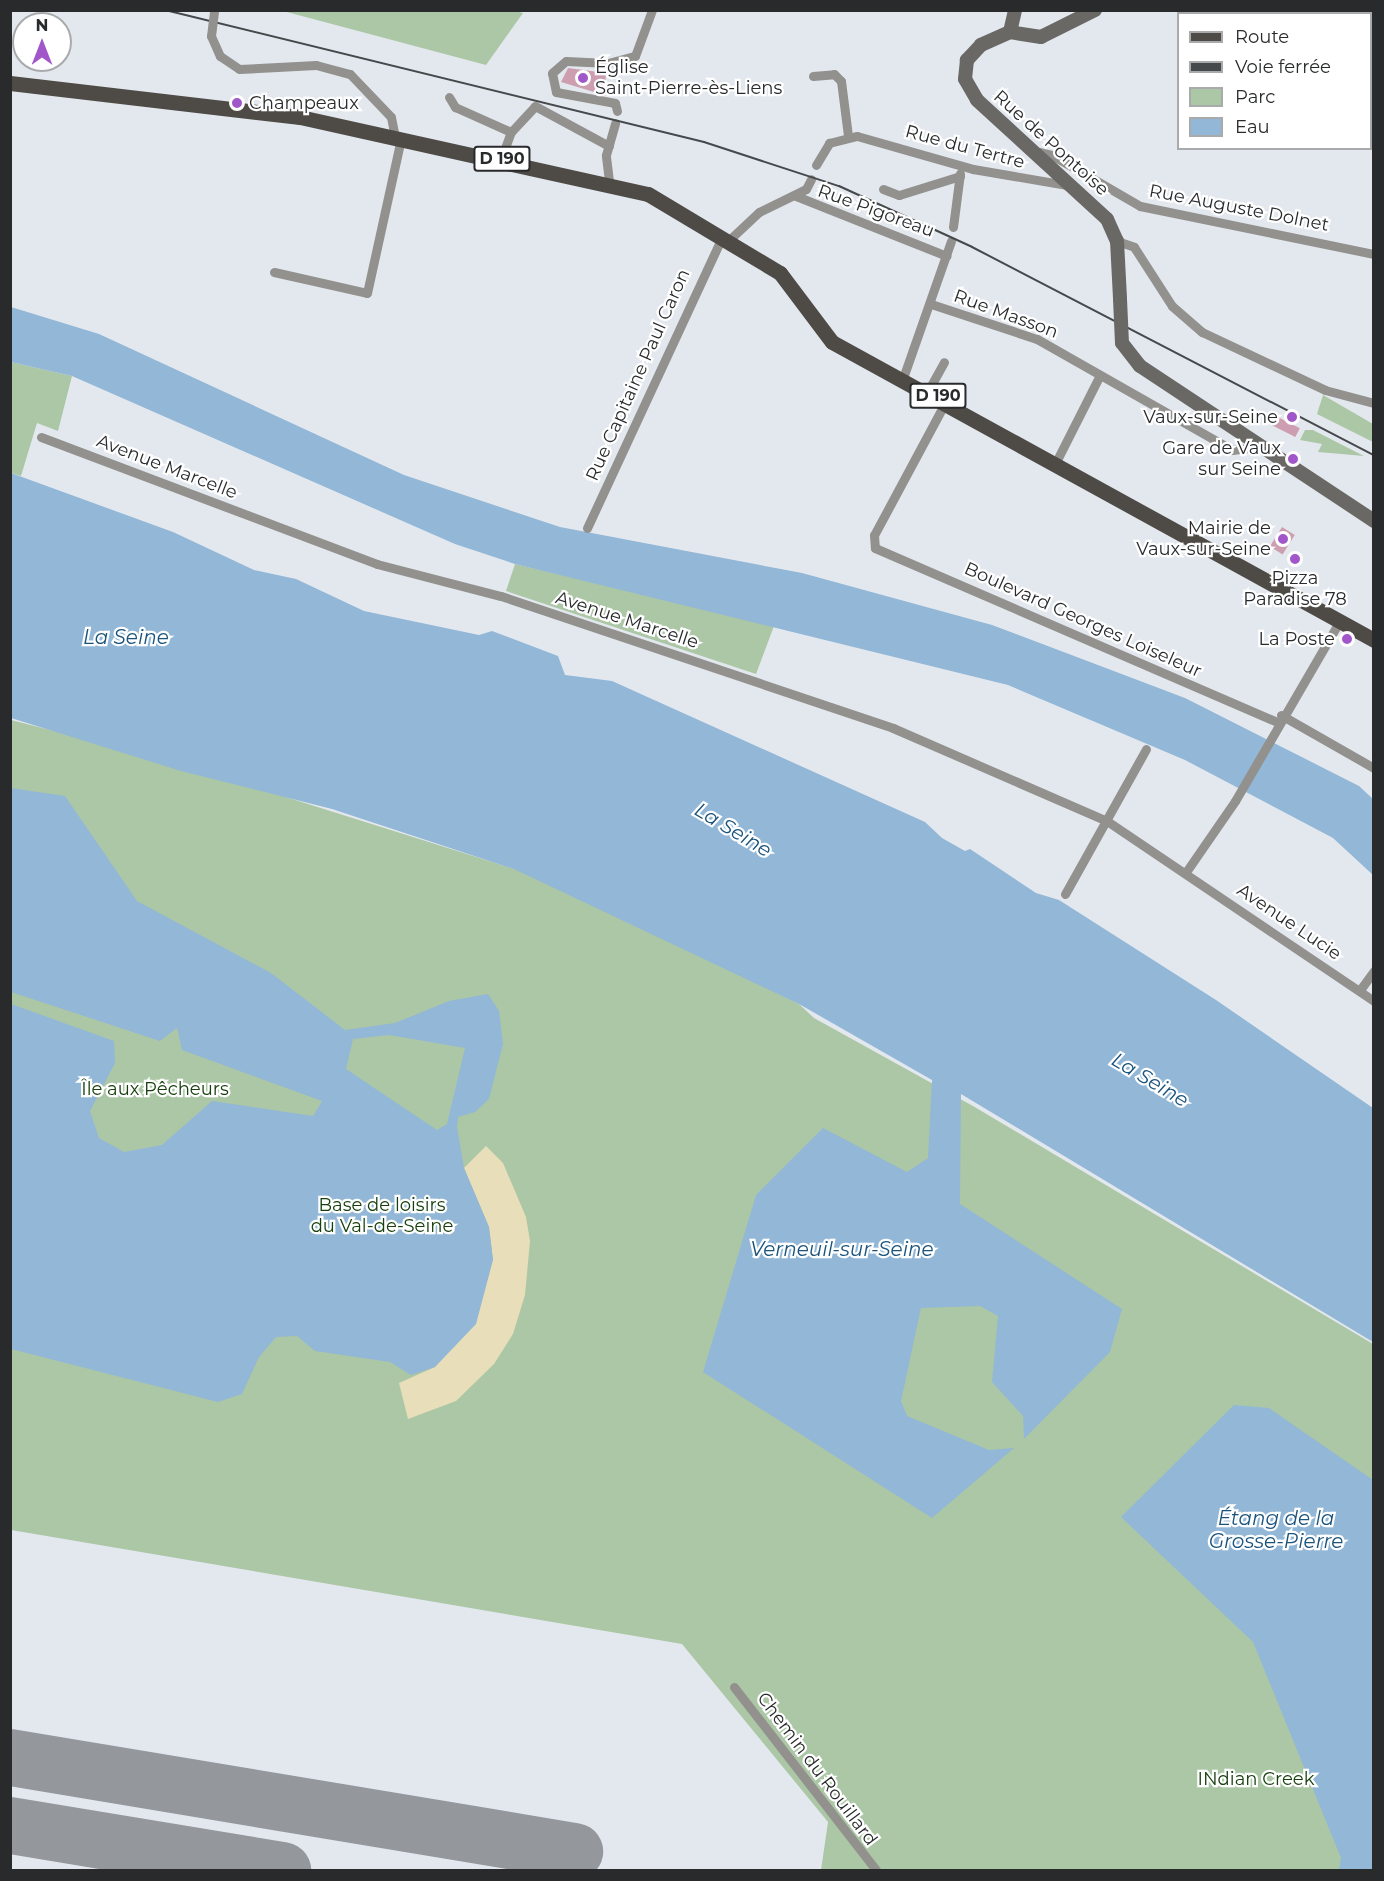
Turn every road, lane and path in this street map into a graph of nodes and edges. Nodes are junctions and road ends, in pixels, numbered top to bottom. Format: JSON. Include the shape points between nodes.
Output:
{"nodes":[{"id":1,"x":214,"y":10,"type":"edge"},
{"id":2,"x":652,"y":10,"type":"edge"},
{"id":3,"x":1015,"y":10,"type":"edge"},
{"id":4,"x":1095,"y":10,"type":"edge"},
{"id":5,"x":1369,"y":10,"type":"edge"},
{"id":6,"x":1374,"y":13,"type":"edge"},
{"id":7,"x":1010,"y":32,"type":"junction"},
{"id":8,"x":813,"y":76,"type":"dead end"},
{"id":9,"x":10,"y":83,"type":"edge"},
{"id":10,"x":449,"y":97,"type":"dead end"},
{"id":11,"x":617,"y":111,"type":"dead end"},
{"id":12,"x":615,"y":123,"type":"dead end"},
{"id":13,"x":511,"y":132,"type":"junction"},
{"id":14,"x":848,"y":136,"type":"junction"},
{"id":15,"x":398,"y":138,"type":"junction"},
{"id":16,"x":609,"y":146,"type":"junction"},
{"id":17,"x":1039,"y":153,"type":"junction"},
{"id":18,"x":501,"y":159,"type":"junction"},
{"id":19,"x":816,"y":165,"type":"dead end"},
{"id":20,"x":961,"y":166,"type":"junction"},
{"id":21,"x":960,"y":176,"type":"junction"},
{"id":22,"x":811,"y":180,"type":"dead end"},
{"id":23,"x":609,"y":181,"type":"junction"},
{"id":24,"x":1074,"y":185,"type":"junction"},
{"id":25,"x":883,"y":189,"type":"dead end"},
{"id":26,"x":796,"y":196,"type":"junction"},
{"id":27,"x":953,"y":227,"type":"dead end"},
{"id":28,"x":725,"y":239,"type":"junction"},
{"id":29,"x":951,"y":241,"type":"dead end"},
{"id":30,"x":1117,"y":241,"type":"junction"},
{"id":31,"x":1374,"y":254,"type":"edge"},
{"id":32,"x":947,"y":256,"type":"junction"},
{"id":33,"x":274,"y":272,"type":"dead end"},
{"id":34,"x":931,"y":304,"type":"junction"},
{"id":35,"x":944,"y":362,"type":"dead end"},
{"id":36,"x":1099,"y":377,"type":"junction"},
{"id":37,"x":903,"y":378,"type":"junction"},
{"id":38,"x":928,"y":391,"type":"junction"},
{"id":39,"x":946,"y":401,"type":"junction"},
{"id":40,"x":1374,"y":403,"type":"edge"},
{"id":41,"x":41,"y":437,"type":"dead end"},
{"id":42,"x":1258,"y":447,"type":"junction"},
{"id":43,"x":1056,"y":462,"type":"junction"},
{"id":44,"x":1374,"y":522,"type":"edge"},
{"id":45,"x":587,"y":528,"type":"dead end"},
{"id":46,"x":1339,"y":622,"type":"junction"},
{"id":47,"x":1374,"y":640,"type":"edge"},
{"id":48,"x":1279,"y":718,"type":"junction"},
{"id":49,"x":1146,"y":749,"type":"dead end"},
{"id":50,"x":1374,"y":768,"type":"edge"},
{"id":51,"x":1107,"y":821,"type":"junction"},
{"id":52,"x":1186,"y":872,"type":"junction"},
{"id":53,"x":1065,"y":894,"type":"dead end"},
{"id":54,"x":1374,"y":970,"type":"edge"},
{"id":55,"x":1360,"y":990,"type":"junction"},
{"id":56,"x":1374,"y":1001,"type":"edge"},
{"id":57,"x":734,"y":1687,"type":"dead end"},
{"id":58,"x":876,"y":1870,"type":"edge"}],
"edges":[{"from":1,"to":15,"type":"street","bridge":true,"via":[[211,36],[220,56],[238,69],[316,64],[350,74],[392,117]]},
{"from":2,"to":11,"type":"street","via":[[635,56],[608,63],[566,61],[552,73],[556,92],[615,103]]},
{"from":3,"to":7,"type":"street"},
{"from":4,"to":7,"type":"street","via":[[1041,37]]},
{"from":5,"to":6,"type":"street"},
{"from":7,"to":17,"type":"street","name":"Rue de Pontoise","via":[[973,51],[965,79],[977,100]]},
{"from":8,"to":14,"type":"street","via":[[834,74],[841,81]]},
{"from":9,"to":15,"type":"main road","number":"D 190","via":[[292,116]]},
{"from":10,"to":13,"type":"street","via":[[455,107]]},
{"from":12,"to":16,"type":"street"},
{"from":13,"to":16,"type":"street","via":[[536,106]]},
{"from":13,"to":18,"type":"street"},
{"from":14,"to":19,"type":"street","via":[[829,143]]},
{"from":14,"to":20,"type":"street","name":"Rue du Tertre"},
{"from":15,"to":18,"type":"main road","number":"D 190"},
{"from":15,"to":33,"type":"street","via":[[367,293]]},
{"from":16,"to":23,"type":"street"},
{"from":17,"to":24,"type":"street","name":"Rue de Pontoise"},
{"from":17,"to":31,"type":"street","name":"Rue Auguste Dolnet","via":[[1052,155],[1140,206]]},
{"from":18,"to":23,"type":"main road","number":"D 190"},
{"from":20,"to":21,"type":"street"},
{"from":20,"to":24,"type":"street","name":"Rue du Tertre"},
{"from":21,"to":25,"type":"street","via":[[899,195]]},
{"from":21,"to":27,"type":"street"},
{"from":22,"to":26,"type":"street"},
{"from":23,"to":28,"type":"main road","number":"D 190","via":[[648,194]]},
{"from":24,"to":30,"type":"street","name":"Rue de Pontoise","via":[[1107,219]]},
{"from":26,"to":28,"type":"street","via":[[759,212]]},
{"from":26,"to":32,"type":"street","name":"Rue Pigoreau"},
{"from":28,"to":37,"type":"main road","number":"D 190","via":[[780,273],[832,342]]},
{"from":28,"to":45,"type":"street","name":"Rue Capitaine Paul Caron"},
{"from":29,"to":32,"type":"street"},
{"from":30,"to":40,"type":"street","via":[[1134,247],[1172,306],[1202,332],[1325,390]]},
{"from":30,"to":42,"type":"street","name":"Rue de Pontoise","bridge":true,"via":[[1122,343],[1131,360]]},
{"from":32,"to":34,"type":"street"},
{"from":34,"to":36,"type":"street","name":"Rue Masson","via":[[1037,339]]},
{"from":34,"to":37,"type":"street"},
{"from":35,"to":38,"type":"street"},
{"from":36,"to":42,"type":"street","name":"Rue Masson","via":[[1232,450]]},
{"from":36,"to":43,"type":"street"},
{"from":37,"to":38,"type":"main road","number":"D 190"},
{"from":38,"to":39,"type":"main road","number":"D 190"},
{"from":39,"to":43,"type":"main road","number":"D 190"},
{"from":39,"to":48,"type":"street","name":"Boulevard Georges Loiseleur","via":[[874,535],[875,548]]},
{"from":41,"to":51,"type":"street","name":"Avenue Marcelle","via":[[377,564],[501,596],[893,728]]},
{"from":42,"to":44,"type":"street","name":"Rue de Pontoise"},
{"from":43,"to":46,"type":"main road","number":"D 190"},
{"from":46,"to":47,"type":"main road","number":"D 190"},
{"from":46,"to":48,"type":"street"},
{"from":48,"to":50,"type":"street","name":"Boulevard Georges Loiseleur"},
{"from":48,"to":52,"type":"street","via":[[1235,801]]},
{"from":49,"to":51,"type":"street"},
{"from":51,"to":52,"type":"street","name":"Avenue Marcelle"},
{"from":51,"to":53,"type":"street"},
{"from":52,"to":55,"type":"street","name":"Avenue Lucie"},
{"from":54,"to":55,"type":"street"},
{"from":55,"to":56,"type":"street","name":"Avenue Lucie"},
{"from":57,"to":58,"type":"street","name":"Chemin du Rouillard"}]}
